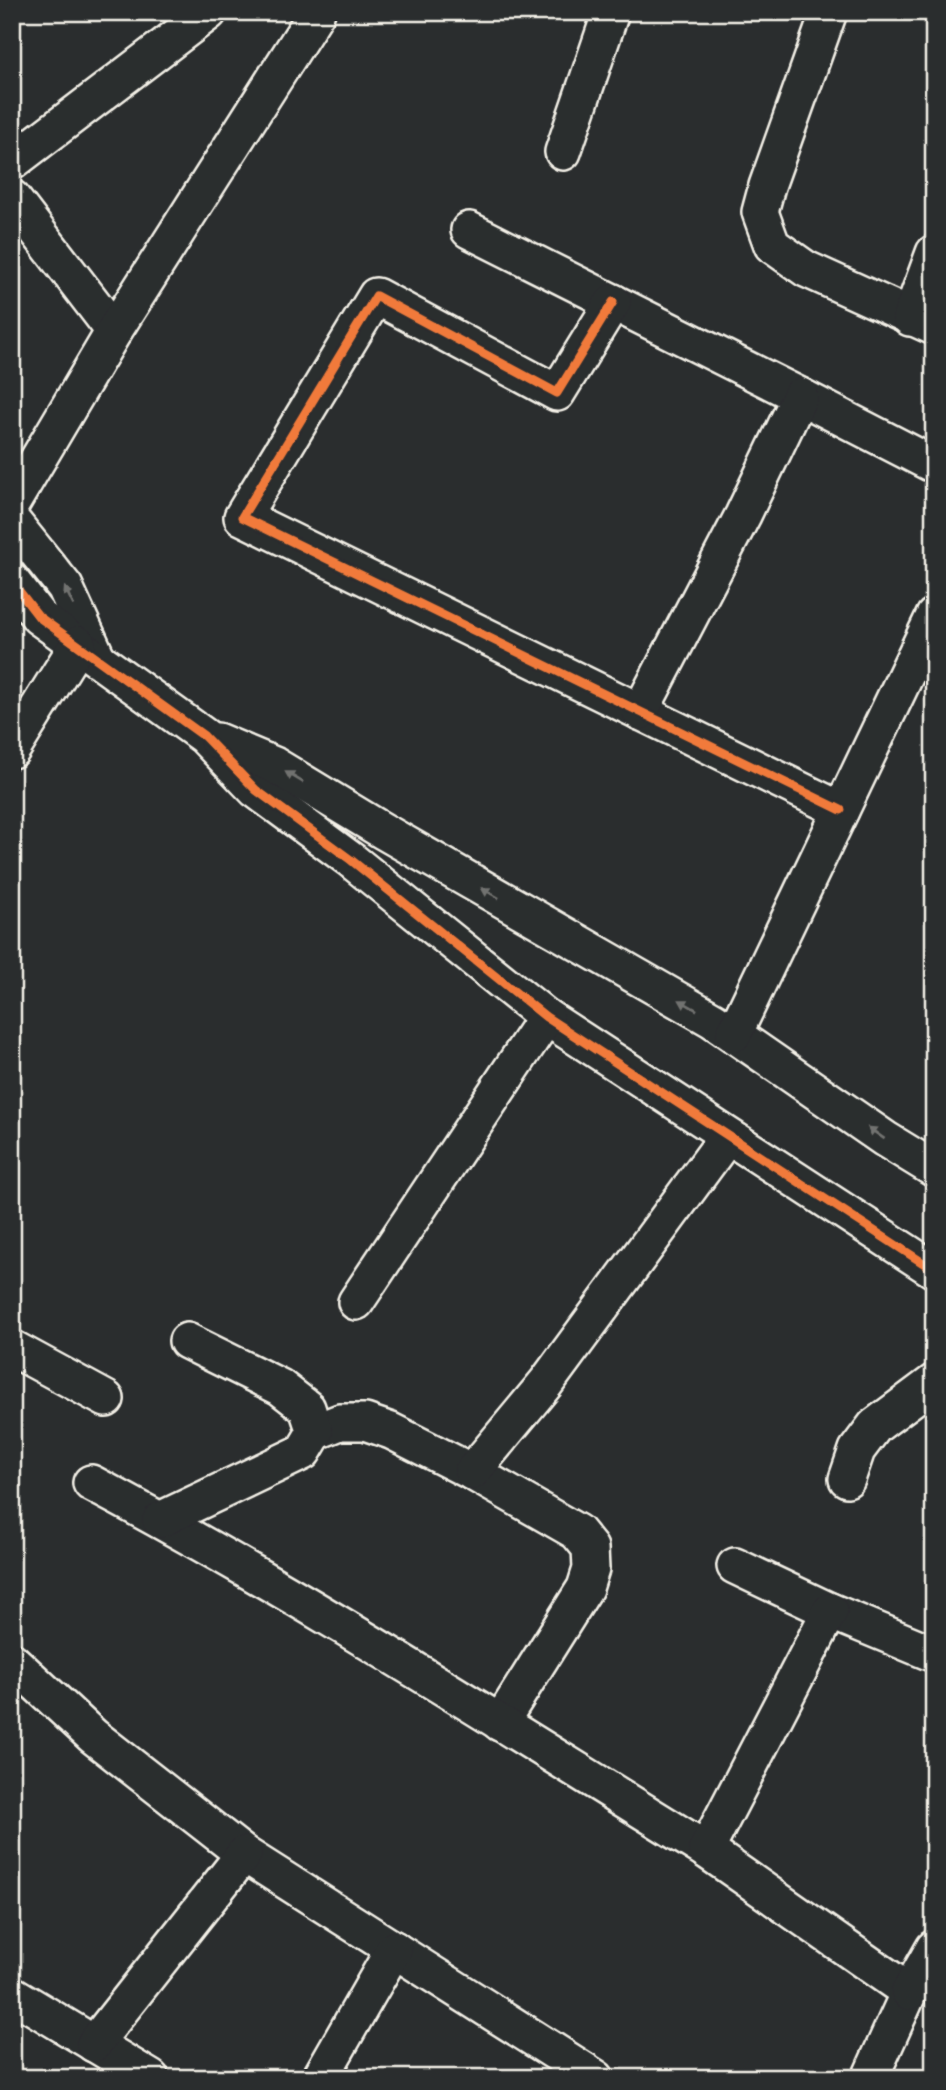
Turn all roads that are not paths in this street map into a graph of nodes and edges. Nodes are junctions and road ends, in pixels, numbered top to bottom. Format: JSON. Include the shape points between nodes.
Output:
{"nodes":[{"id":1,"x":209,"y":12,"type":"edge"},
{"id":2,"x":317,"y":12,"type":"edge"},
{"id":3,"x":611,"y":12,"type":"edge"},
{"id":4,"x":830,"y":12,"type":"edge"},
{"id":5,"x":563,"y":152,"type":"dead end"},
{"id":6,"x":12,"y":162,"type":"edge"},
{"id":7,"x":12,"y":198,"type":"edge"},
{"id":8,"x":468,"y":230,"type":"dead end"},
{"id":9,"x":934,"y":253,"type":"edge"},
{"id":10,"x":613,"y":302,"type":"junction"},
{"id":11,"x":922,"y":322,"type":"edge"},
{"id":12,"x":114,"y":331,"type":"junction"},
{"id":13,"x":800,"y":396,"type":"junction"},
{"id":14,"x":934,"y":465,"type":"edge"},
{"id":15,"x":12,"y":503,"type":"edge"},
{"id":16,"x":12,"y":521,"type":"edge"},
{"id":17,"x":12,"y":582,"type":"edge"},
{"id":18,"x":934,"y":616,"type":"edge"},
{"id":19,"x":88,"y":651,"type":"junction"},
{"id":20,"x":640,"y":712,"type":"junction"},
{"id":21,"x":204,"y":736,"type":"junction"},
{"id":22,"x":12,"y":750,"type":"edge"},
{"id":23,"x":841,"y":810,"type":"junction"},
{"id":24,"x":546,"y":1017,"type":"junction"},
{"id":25,"x":734,"y":1034,"type":"junction"},
{"id":26,"x":727,"y":1137,"type":"junction"},
{"id":27,"x":934,"y":1169,"type":"edge"},
{"id":28,"x":934,"y":1270,"type":"edge"},
{"id":29,"x":356,"y":1302,"type":"dead end"},
{"id":30,"x":187,"y":1341,"type":"dead end"},
{"id":31,"x":12,"y":1348,"type":"edge"},
{"id":32,"x":934,"y":1382,"type":"edge"},
{"id":33,"x":106,"y":1399,"type":"dead end"},
{"id":34,"x":315,"y":1432,"type":"junction"},
{"id":35,"x":472,"y":1472,"type":"junction"},
{"id":36,"x":847,"y":1479,"type":"dead end"},
{"id":37,"x":91,"y":1483,"type":"dead end"},
{"id":38,"x":160,"y":1520,"type":"junction"},
{"id":39,"x":735,"y":1566,"type":"dead end"},
{"id":40,"x":830,"y":1611,"type":"junction"},
{"id":41,"x":934,"y":1654,"type":"edge"},
{"id":42,"x":12,"y":1661,"type":"edge"},
{"id":43,"x":500,"y":1723,"type":"junction"},
{"id":44,"x":706,"y":1850,"type":"junction"},
{"id":45,"x":244,"y":1854,"type":"junction"},
{"id":46,"x":934,"y":1948,"type":"edge"},
{"id":47,"x":394,"y":1949,"type":"junction"},
{"id":48,"x":909,"y":1992,"type":"junction"},
{"id":49,"x":12,"y":1994,"type":"edge"},
{"id":50,"x":94,"y":2045,"type":"junction"},
{"id":51,"x":575,"y":2072,"type":"edge"},
{"id":52,"x":151,"y":2078,"type":"edge"},
{"id":53,"x":320,"y":2078,"type":"edge"},
{"id":54,"x":870,"y":2078,"type":"edge"}],
"edges":[{"from":1,"to":6,"type":"street"},
{"from":2,"to":12,"type":"street"},
{"from":3,"to":5,"type":"street"},
{"from":4,"to":11,"type":"street","via":[[760,212],[772,245],[806,269]]},
{"from":7,"to":12,"type":"street"},
{"from":8,"to":10,"type":"street"},
{"from":9,"to":11,"type":"street"},
{"from":10,"to":13,"type":"street"},
{"from":10,"to":20,"type":"street","via":[[557,393],[376,296],[242,517]]},
{"from":12,"to":15,"type":"street"},
{"from":13,"to":14,"type":"street"},
{"from":13,"to":20,"type":"street"},
{"from":19,"to":16,"type":"street","one_way":true,"via":[[65,587]]},
{"from":17,"to":19,"type":"street","via":[[39,617]]},
{"from":18,"to":23,"type":"street"},
{"from":19,"to":21,"type":"street"},
{"from":19,"to":22,"type":"street"},
{"from":20,"to":23,"type":"street"},
{"from":21,"to":24,"type":"street","via":[[256,790]]},
{"from":25,"to":21,"type":"street","one_way":true,"via":[[274,765]]},
{"from":23,"to":25,"type":"street"},
{"from":24,"to":26,"type":"street"},
{"from":24,"to":29,"type":"street"},
{"from":27,"to":25,"type":"street","one_way":true},
{"from":26,"to":28,"type":"street"},
{"from":26,"to":35,"type":"street","via":[[546,1383]]},
{"from":30,"to":34,"type":"street","via":[[279,1387],[307,1408]]},
{"from":31,"to":33,"type":"street"},
{"from":32,"to":36,"type":"street","via":[[875,1426],[857,1450]]},
{"from":34,"to":35,"type":"street","via":[[340,1422],[365,1422]]},
{"from":34,"to":38,"type":"street","via":[[303,1452]]},
{"from":35,"to":43,"type":"street","via":[[577,1532],[590,1548],[591,1569],[585,1588]]},
{"from":37,"to":38,"type":"street"},
{"from":38,"to":43,"type":"street"},
{"from":39,"to":40,"type":"street"},
{"from":40,"to":41,"type":"street"},
{"from":40,"to":44,"type":"street"},
{"from":42,"to":45,"type":"street","via":[[93,1736]]},
{"from":43,"to":44,"type":"street"},
{"from":44,"to":48,"type":"street"},
{"from":45,"to":47,"type":"street"},
{"from":45,"to":50,"type":"street"},
{"from":46,"to":48,"type":"street"},
{"from":47,"to":51,"type":"street"},
{"from":47,"to":53,"type":"street"},
{"from":48,"to":54,"type":"street"},
{"from":49,"to":50,"type":"street"},
{"from":50,"to":52,"type":"street"}]}
